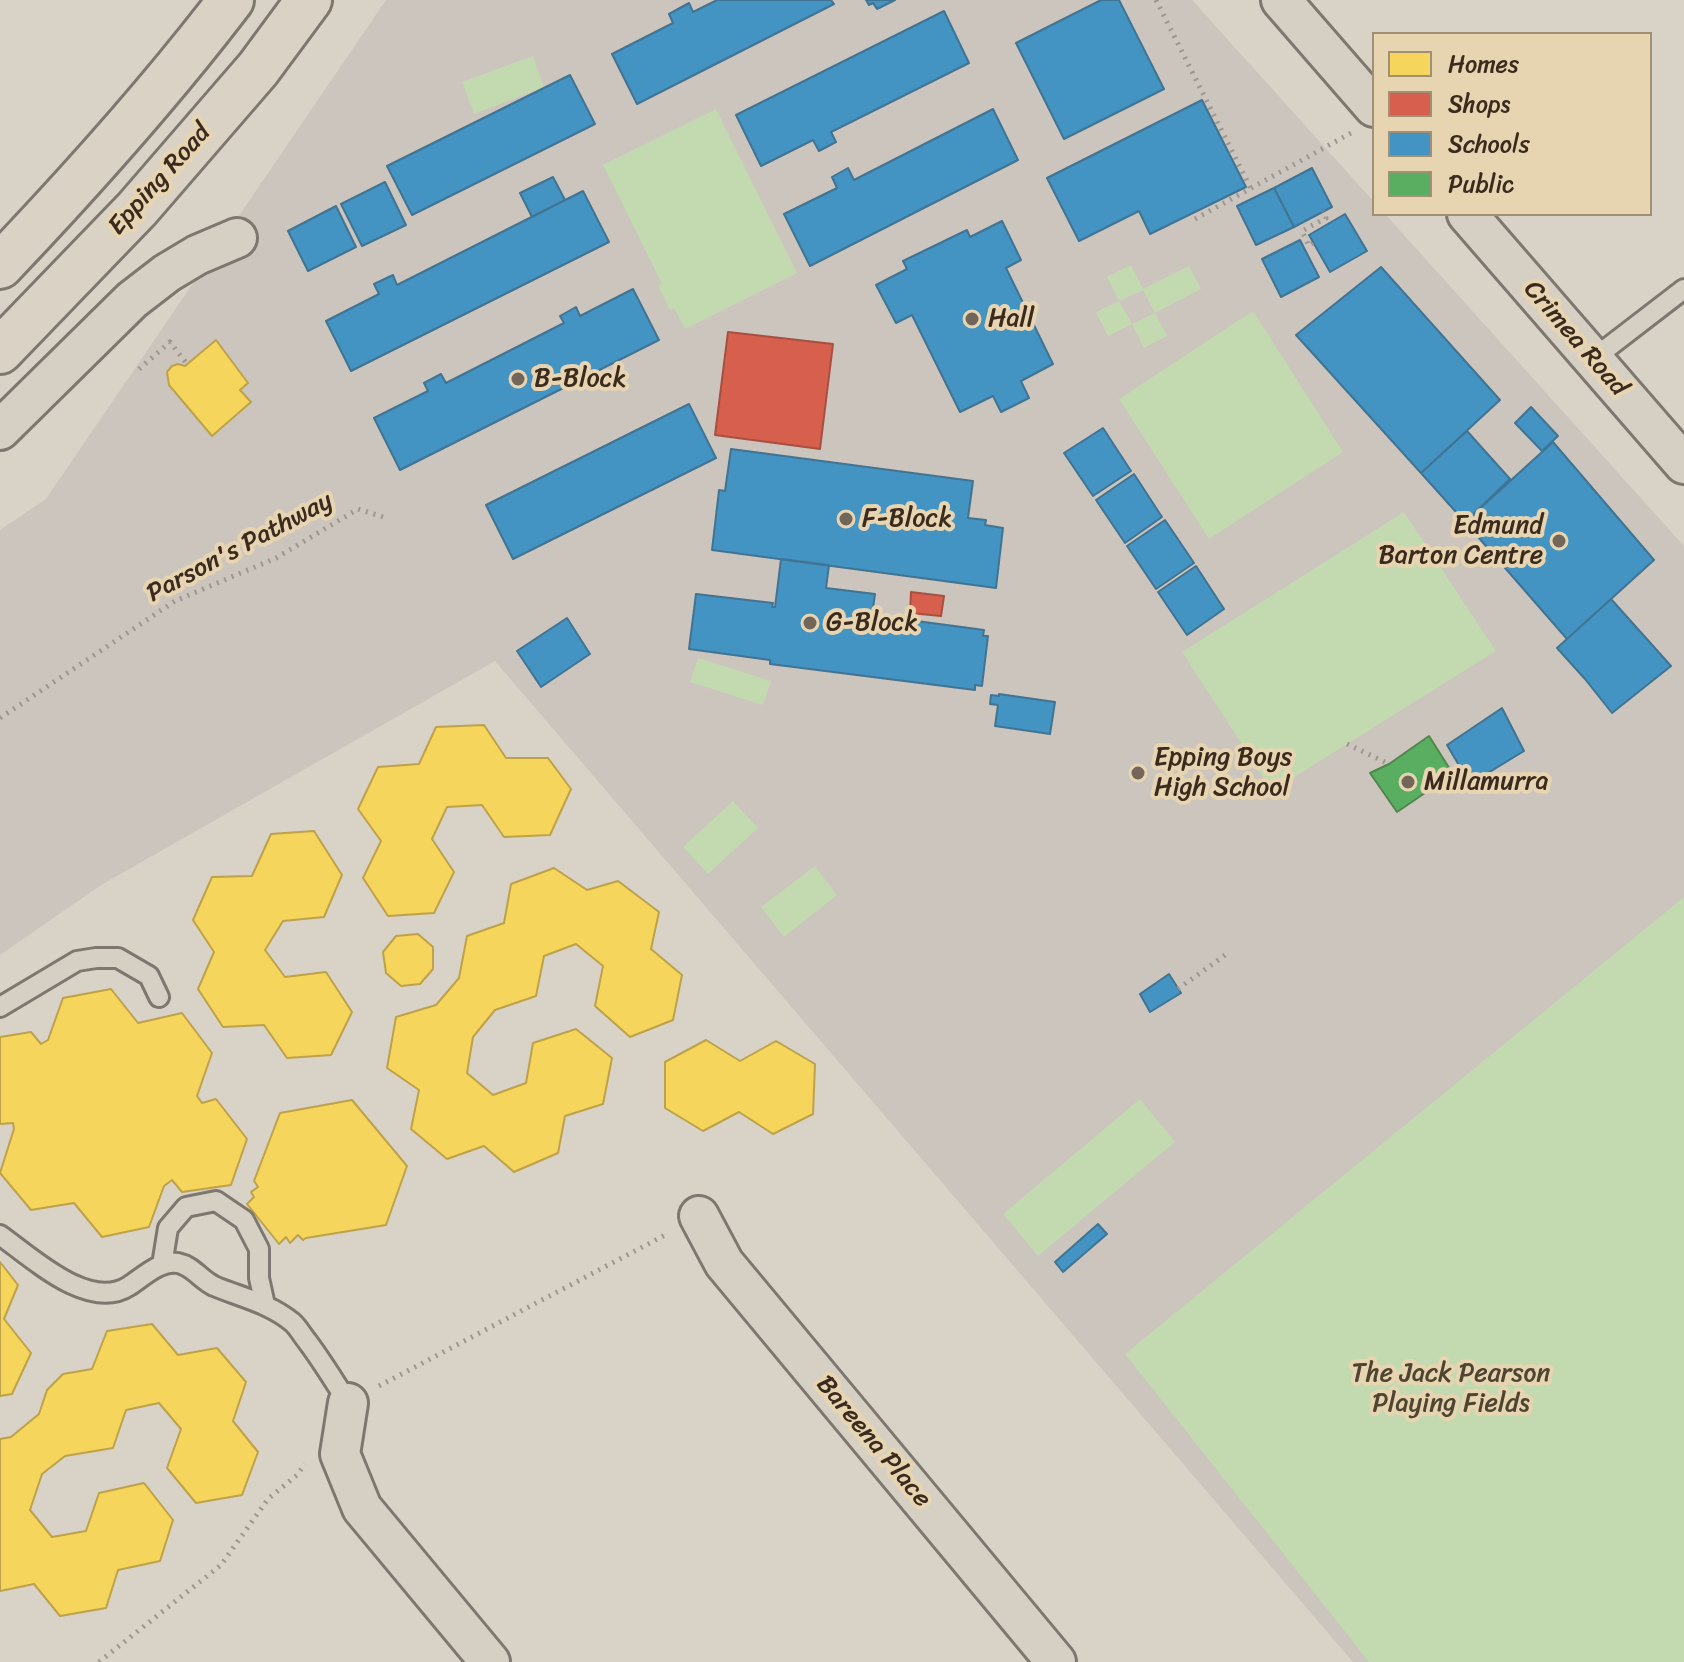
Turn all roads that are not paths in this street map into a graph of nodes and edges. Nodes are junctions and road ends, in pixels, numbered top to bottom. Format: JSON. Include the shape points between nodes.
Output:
{"nodes":[{"id":1,"x":231,"y":0,"type":"edge"},
{"id":2,"x":309,"y":0,"type":"edge"},
{"id":3,"x":1281,"y":0,"type":"edge"},
{"id":4,"x":1365,"y":118,"type":"edge"},
{"id":5,"x":1469,"y":216,"type":"edge"},
{"id":6,"x":237,"y":238,"type":"dead end"},
{"id":7,"x":0,"y":266,"type":"edge"},
{"id":8,"x":1684,"y":289,"type":"edge"},
{"id":9,"x":0,"y":351,"type":"edge"},
{"id":10,"x":1593,"y":359,"type":"junction"},
{"id":11,"x":0,"y":430,"type":"edge"},
{"id":12,"x":1684,"y":464,"type":"edge"},
{"id":13,"x":159,"y":997,"type":"dead end"},
{"id":14,"x":0,"y":1007,"type":"edge"},
{"id":15,"x":699,"y":1216,"type":"dead end"},
{"id":16,"x":0,"y":1235,"type":"edge"},
{"id":17,"x":162,"y":1265,"type":"junction"},
{"id":18,"x":265,"y":1305,"type":"junction"},
{"id":19,"x":348,"y":1403,"type":"joint"},
{"id":20,"x":490,"y":1662,"type":"edge"},
{"id":21,"x":1056,"y":1662,"type":"edge"}],
"edges":[{"from":1,"to":7,"type":"main road","via":[[173,73]]},
{"from":2,"to":9,"type":"main road","name":"Epping Road","via":[[258,69],[137,209]]},
{"from":3,"to":4,"type":"street"},
{"from":5,"to":10,"type":"street","name":"Crimea Road"},
{"from":6,"to":11,"type":"street","via":[[197,255],[132,300]]},
{"from":8,"to":10,"type":"lane"},
{"from":10,"to":12,"type":"street","name":"Crimea Road"},
{"from":13,"to":14,"type":"lane","via":[[149,976],[118,958],[96,958],[77,961]]},
{"from":15,"to":21,"type":"street","name":"Bareena Place","via":[[724,1263]]},
{"from":16,"to":17,"type":"lane","via":[[67,1283],[106,1294],[127,1288]]},
{"from":17,"to":18,"type":"lane","via":[[176,1262],[211,1285]]},
{"from":17,"to":18,"type":"lane","via":[[168,1228],[186,1207],[216,1201],[244,1220],[259,1249]]},
{"from":18,"to":19,"type":"lane","via":[[293,1323]]},
{"from":19,"to":20,"type":"street","via":[[340,1454],[362,1508]]}]}
